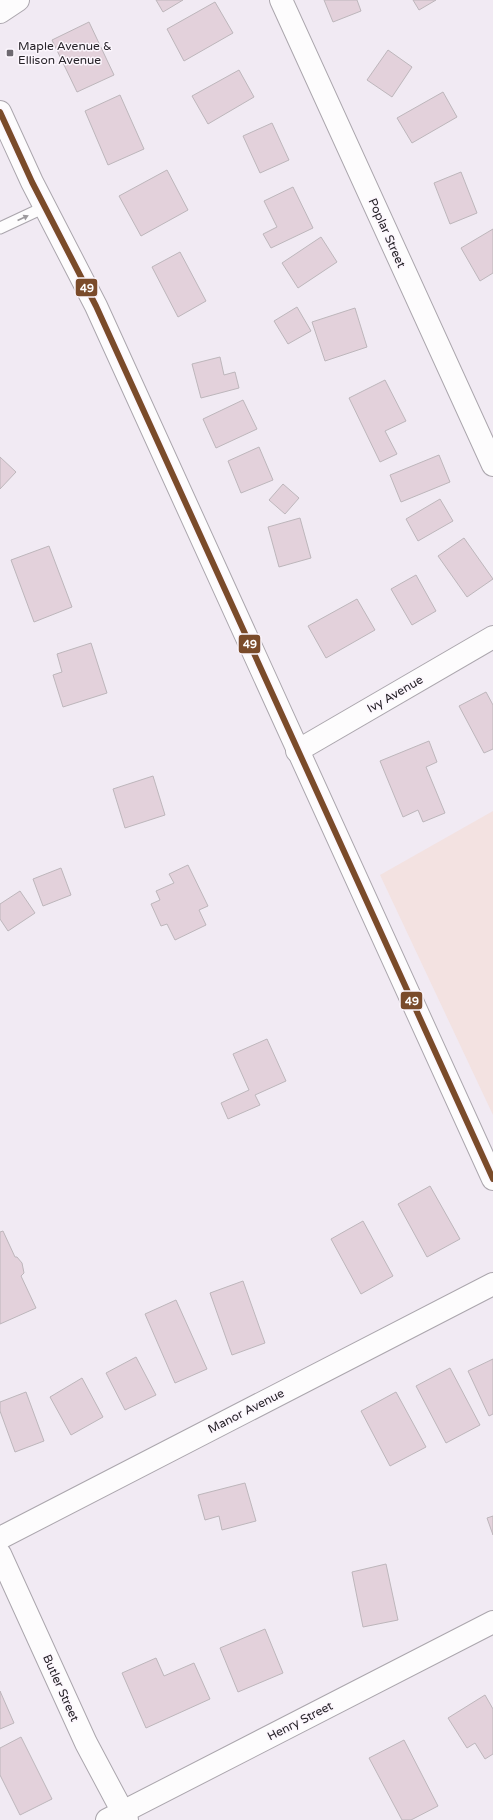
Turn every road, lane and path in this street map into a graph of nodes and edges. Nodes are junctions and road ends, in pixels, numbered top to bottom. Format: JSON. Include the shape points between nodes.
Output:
{"nodes":[{"id":1,"x":18,"y":0,"type":"edge"},
{"id":2,"x":281,"y":0,"type":"edge"},
{"id":3,"x":0,"y":12,"type":"edge"},
{"id":4,"x":0,"y":112,"type":"edge"},
{"id":5,"x":45,"y":207,"type":"junction"},
{"id":6,"x":0,"y":228,"type":"edge"},
{"id":7,"x":493,"y":465,"type":"edge"},
{"id":8,"x":493,"y":637,"type":"edge"},
{"id":9,"x":297,"y":751,"type":"junction"},
{"id":10,"x":493,"y":1179,"type":"edge"},
{"id":11,"x":493,"y":1284,"type":"edge"},
{"id":12,"x":0,"y":1538,"type":"edge"},
{"id":13,"x":0,"y":1554,"type":"edge"},
{"id":14,"x":493,"y":1622,"type":"edge"},
{"id":15,"x":119,"y":1817,"type":"edge"}],
"edges":[{"from":1,"to":3,"type":"street"},
{"from":2,"to":7,"type":"street","name":"Poplar Street"},
{"from":4,"to":5,"type":"street"},
{"from":6,"to":5,"type":"lane","one_way":true},
{"from":5,"to":9,"type":"street","via":[[96,306]]},
{"from":8,"to":9,"type":"street","name":"Ivy Avenue"},
{"from":9,"to":10,"type":"street"},
{"from":11,"to":12,"type":"street","name":"Manor Avenue"},
{"from":13,"to":15,"type":"street","name":"Butler Street"},
{"from":14,"to":15,"type":"street","name":"Henry Street"}]}
